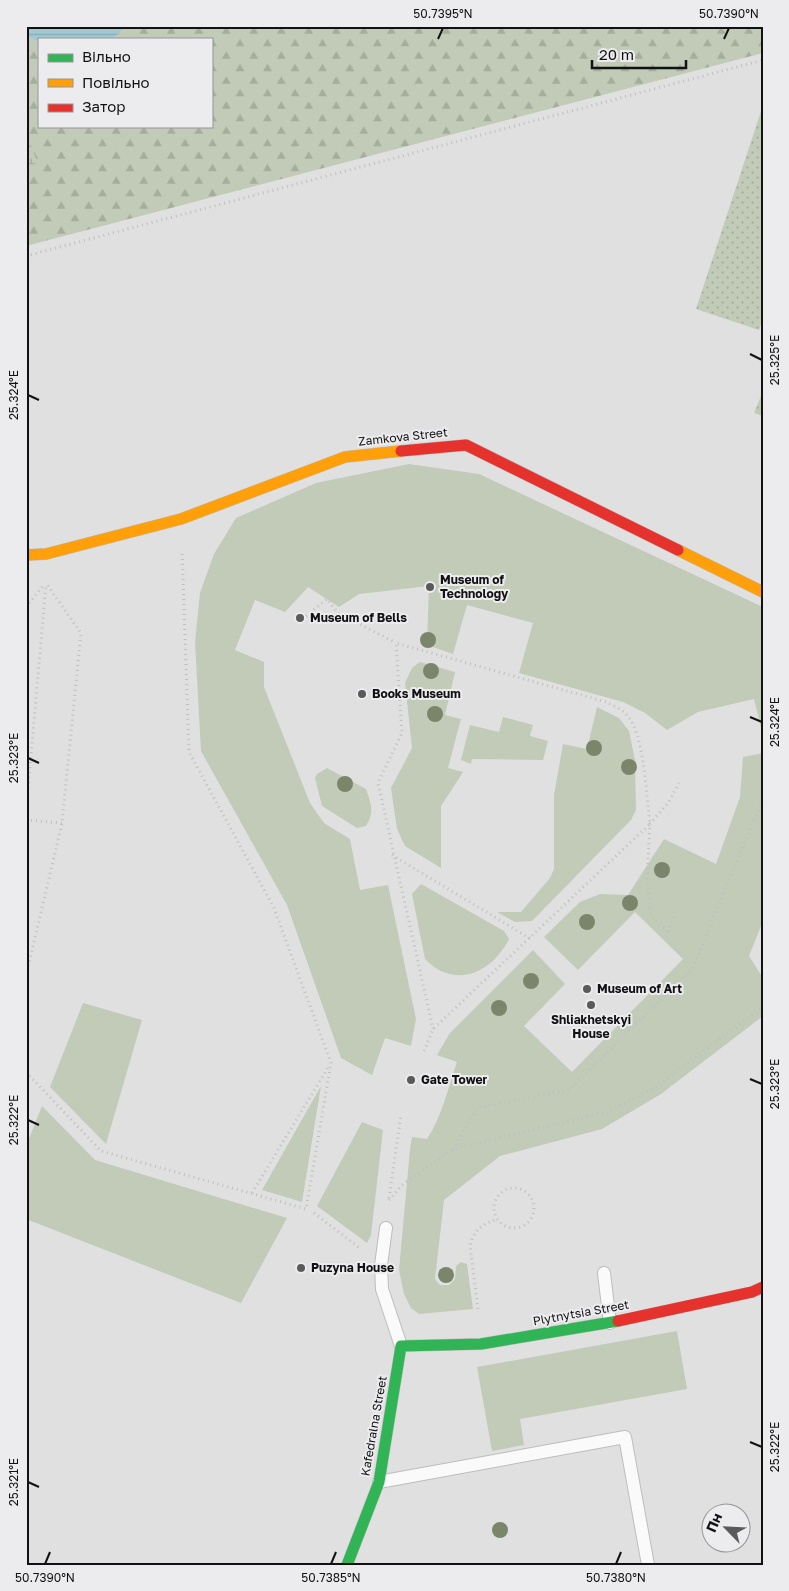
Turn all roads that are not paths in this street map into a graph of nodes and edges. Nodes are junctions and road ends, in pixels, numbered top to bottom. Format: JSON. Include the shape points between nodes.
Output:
{"nodes":[{"id":1,"x":26,"y":555,"type":"edge"},
{"id":2,"x":763,"y":592,"type":"edge"},
{"id":3,"x":386,"y":1228,"type":"dead end"},
{"id":4,"x":604,"y":1273,"type":"dead end"},
{"id":5,"x":763,"y":1287,"type":"edge"},
{"id":6,"x":610,"y":1323,"type":"junction"},
{"id":7,"x":401,"y":1346,"type":"junction"},
{"id":8,"x":379,"y":1482,"type":"junction"},
{"id":9,"x":348,"y":1565,"type":"edge"},
{"id":10,"x":648,"y":1565,"type":"edge"}],
"edges":[{"from":1,"to":2,"type":"street","name":"Zamkova Street","via":[[46,554],[181,519],[345,457],[466,445]]},
{"from":3,"to":7,"type":"lane","via":[[381,1265],[382,1288]]},
{"from":4,"to":6,"type":"lane"},
{"from":5,"to":6,"type":"street","name":"Plytnytsia Street"},
{"from":6,"to":7,"type":"street","name":"Plytnytsia Street","via":[[481,1344]]},
{"from":7,"to":8,"type":"street","name":"Kafedralna Street"},
{"from":8,"to":9,"type":"street","name":"Kafedralna Street"},
{"from":8,"to":10,"type":"lane","via":[[625,1437]]}]}
